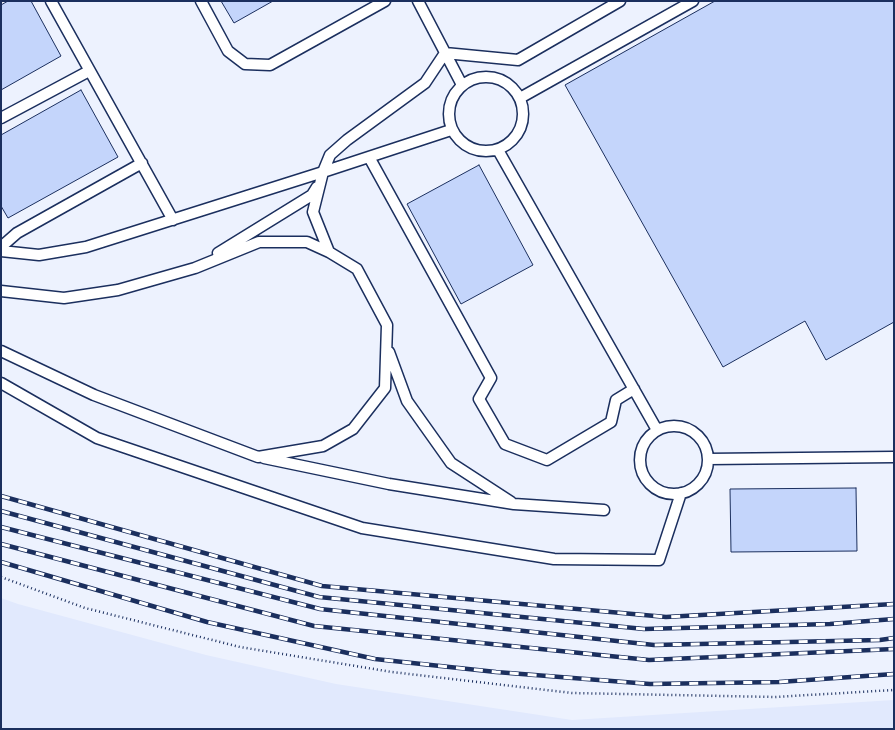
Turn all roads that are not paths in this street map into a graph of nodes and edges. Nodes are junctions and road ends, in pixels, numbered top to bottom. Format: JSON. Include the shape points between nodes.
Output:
{"nodes":[{"id":1,"x":51,"y":1,"type":"edge"},
{"id":2,"x":201,"y":1,"type":"edge"},
{"id":3,"x":385,"y":1,"type":"edge"},
{"id":4,"x":418,"y":1,"type":"edge"},
{"id":5,"x":620,"y":1,"type":"edge"},
{"id":6,"x":693,"y":1,"type":"edge"},
{"id":7,"x":445,"y":54,"type":"junction"},
{"id":8,"x":89,"y":71,"type":"junction"},
{"id":9,"x":462,"y":85,"type":"junction"},
{"id":10,"x":520,"y":98,"type":"junction"},
{"id":11,"x":1,"y":118,"type":"edge"},
{"id":12,"x":451,"y":130,"type":"junction"},
{"id":13,"x":498,"y":150,"type":"junction"},
{"id":14,"x":369,"y":157,"type":"junction"},
{"id":15,"x":142,"y":164,"type":"junction"},
{"id":16,"x":322,"y":176,"type":"junction"},
{"id":17,"x":173,"y":220,"type":"junction"},
{"id":18,"x":1,"y":247,"type":"edge"},
{"id":19,"x":1,"y":251,"type":"edge"},
{"id":20,"x":329,"y":252,"type":"junction"},
{"id":21,"x":195,"y":268,"type":"junction"},
{"id":22,"x":1,"y":291,"type":"edge"},
{"id":23,"x":387,"y":347,"type":"junction"},
{"id":24,"x":1,"y":351,"type":"edge"},
{"id":25,"x":1,"y":383,"type":"edge"},
{"id":26,"x":634,"y":389,"type":"junction"},
{"id":27,"x":657,"y":430,"type":"junction"},
{"id":28,"x":258,"y":457,"type":"junction"},
{"id":29,"x":894,"y":457,"type":"edge"},
{"id":30,"x":708,"y":459,"type":"junction"},
{"id":31,"x":681,"y":493,"type":"junction"},
{"id":32,"x":514,"y":504,"type":"junction"},
{"id":33,"x":604,"y":510,"type":"dead end"}],
"edges":[{"from":1,"to":8,"type":"lane"},
{"from":2,"to":3,"type":"lane","via":[[228,51],[245,64],[270,65]]},
{"from":4,"to":7,"type":"lane"},
{"from":5,"to":7,"type":"lane","via":[[518,60]]},
{"from":6,"to":10,"type":"lane"},
{"from":7,"to":9,"type":"lane"},
{"from":7,"to":16,"type":"lane","via":[[425,83],[330,155]]},
{"from":8,"to":11,"type":"lane"},
{"from":8,"to":15,"type":"lane"},
{"from":9,"to":10,"type":"lane","via":[[476,78],[489,76],[502,80]]},
{"from":9,"to":12,"type":"lane","via":[[454,94],[449,107]]},
{"from":10,"to":13,"type":"lane","via":[[522,124],[516,136]]},
{"from":12,"to":13,"type":"lane","via":[[459,141],[470,148],[482,152]]},
{"from":12,"to":14,"type":"lane"},
{"from":13,"to":26,"type":"lane"},
{"from":14,"to":16,"type":"lane"},
{"from":14,"to":26,"type":"lane","via":[[491,378],[479,399],[505,444],[547,460],[611,422],[616,400]]},
{"from":15,"to":17,"type":"lane"},
{"from":15,"to":18,"type":"lane","via":[[17,232]]},
{"from":16,"to":17,"type":"lane"},
{"from":16,"to":20,"type":"lane","via":[[313,212]]},
{"from":16,"to":21,"type":"lane","via":[[312,195]]},
{"from":17,"to":19,"type":"lane","via":[[86,247],[39,255]]},
{"from":20,"to":21,"type":"lane","via":[[307,242],[260,242]]},
{"from":20,"to":23,"type":"lane","via":[[357,269],[387,325]]},
{"from":21,"to":22,"type":"lane","via":[[118,290],[64,298]]},
{"from":23,"to":28,"type":"lane","via":[[385,388],[353,429],[323,446]]},
{"from":23,"to":32,"type":"lane","via":[[407,401],[451,463]]},
{"from":24,"to":28,"type":"lane","via":[[94,395]]},
{"from":25,"to":31,"type":"lane","via":[[97,438],[362,528],[378,531],[554,559],[659,560]]},
{"from":26,"to":27,"type":"lane"},
{"from":27,"to":30,"type":"lane","via":[[668,426],[680,426],[691,431],[700,438],[706,448]]},
{"from":27,"to":31,"type":"lane","via":[[642,448],[642,471],[656,489],[669,494]]},
{"from":28,"to":32,"type":"lane","via":[[389,484]]},
{"from":29,"to":30,"type":"lane"},
{"from":30,"to":31,"type":"lane","via":[[701,481],[692,489]]},
{"from":32,"to":33,"type":"lane"}]}
